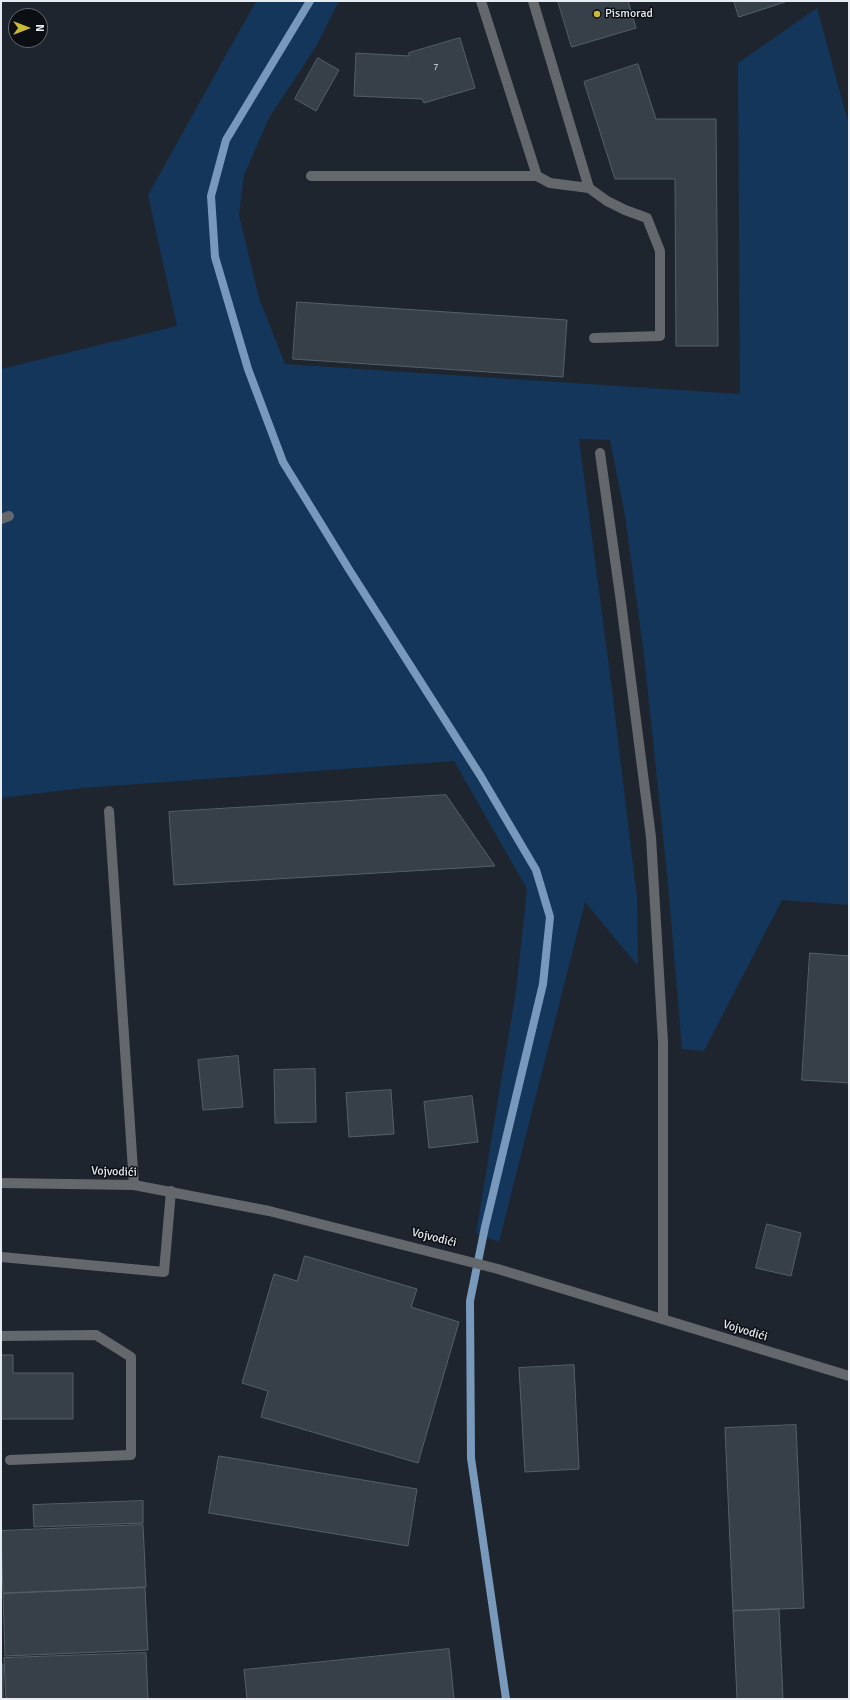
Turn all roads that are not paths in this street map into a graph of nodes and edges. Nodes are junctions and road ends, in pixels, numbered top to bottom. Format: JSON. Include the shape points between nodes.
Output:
{"nodes":[{"id":1,"x":481,"y":1,"type":"edge"},
{"id":2,"x":533,"y":1,"type":"edge"},
{"id":3,"x":311,"y":176,"type":"dead end"},
{"id":4,"x":537,"y":176,"type":"junction"},
{"id":5,"x":589,"y":188,"type":"junction"},
{"id":6,"x":594,"y":338,"type":"dead end"},
{"id":7,"x":600,"y":453,"type":"dead end"},
{"id":8,"x":109,"y":811,"type":"dead end"},
{"id":9,"x":1,"y":1183,"type":"edge"},
{"id":10,"x":134,"y":1185,"type":"junction"},
{"id":11,"x":171,"y":1191,"type":"junction"},
{"id":12,"x":1,"y":1257,"type":"edge"},
{"id":13,"x":663,"y":1320,"type":"junction"},
{"id":14,"x":1,"y":1336,"type":"edge"},
{"id":15,"x":849,"y":1376,"type":"edge"},
{"id":16,"x":10,"y":1460,"type":"dead end"}],
"edges":[{"from":1,"to":4,"type":"street"},
{"from":2,"to":5,"type":"street"},
{"from":3,"to":4,"type":"street"},
{"from":4,"to":5,"type":"street","via":[[550,183]]},
{"from":5,"to":6,"type":"street","via":[[607,201],[647,218],[660,251],[660,336]]},
{"from":7,"to":13,"type":"street","via":[[651,837],[663,1042]]},
{"from":8,"to":10,"type":"street"},
{"from":9,"to":10,"type":"street","name":"Vojvodići"},
{"from":10,"to":11,"type":"street","name":"Vojvodići"},
{"from":11,"to":12,"type":"street","via":[[164,1272]]},
{"from":11,"to":13,"type":"street","name":"Vojvodići","via":[[269,1211],[454,1257]]},
{"from":13,"to":15,"type":"street","name":"Vojvodići"},
{"from":14,"to":16,"type":"street","via":[[96,1335],[131,1356],[131,1456]]}]}
